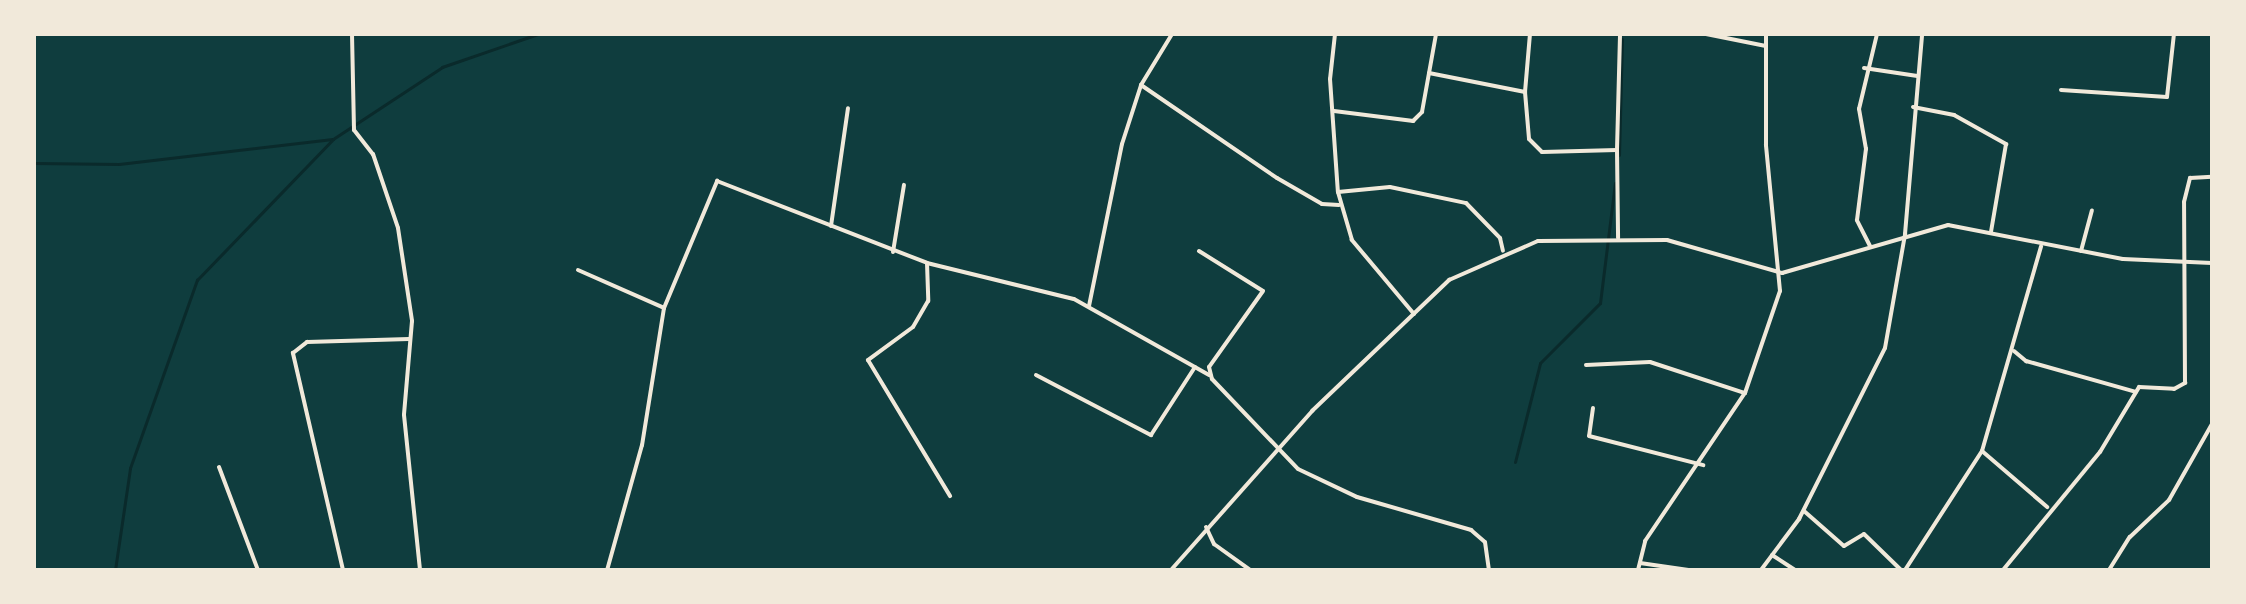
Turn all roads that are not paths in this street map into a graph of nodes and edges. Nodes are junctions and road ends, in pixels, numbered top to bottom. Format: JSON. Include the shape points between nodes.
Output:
{"nodes":[{"id":1,"x":352,"y":34,"type":"edge"},
{"id":2,"x":1172,"y":34,"type":"edge"},
{"id":3,"x":1335,"y":34,"type":"edge"},
{"id":4,"x":1436,"y":34,"type":"edge"},
{"id":5,"x":1530,"y":34,"type":"edge"},
{"id":6,"x":1620,"y":34,"type":"edge"},
{"id":7,"x":1706,"y":34,"type":"edge"},
{"id":8,"x":1766,"y":34,"type":"edge"},
{"id":9,"x":1877,"y":34,"type":"edge"},
{"id":10,"x":1922,"y":34,"type":"edge"},
{"id":11,"x":2174,"y":34,"type":"edge"},
{"id":12,"x":1766,"y":46,"type":"junction"},
{"id":13,"x":1864,"y":68,"type":"junction"},
{"id":14,"x":1429,"y":73,"type":"junction"},
{"id":15,"x":1917,"y":76,"type":"junction"},
{"id":16,"x":1141,"y":85,"type":"junction"},
{"id":17,"x":2061,"y":90,"type":"dead end"},
{"id":18,"x":1525,"y":92,"type":"junction"},
{"id":19,"x":1913,"y":107,"type":"junction"},
{"id":20,"x":848,"y":108,"type":"dead end"},
{"id":21,"x":1334,"y":111,"type":"junction"},
{"id":22,"x":1617,"y":150,"type":"junction"},
{"id":23,"x":2212,"y":177,"type":"edge"},
{"id":24,"x":904,"y":185,"type":"dead end"},
{"id":25,"x":1338,"y":192,"type":"junction"},
{"id":26,"x":1339,"y":205,"type":"junction"},
{"id":27,"x":2092,"y":210,"type":"dead end"},
{"id":28,"x":831,"y":226,"type":"junction"},
{"id":29,"x":1991,"y":232,"type":"junction"},
{"id":30,"x":1905,"y":234,"type":"junction"},
{"id":31,"x":1618,"y":238,"type":"junction"},
{"id":32,"x":2041,"y":245,"type":"junction"},
{"id":33,"x":1870,"y":246,"type":"junction"},
{"id":34,"x":1199,"y":251,"type":"dead end"},
{"id":35,"x":2081,"y":251,"type":"junction"},
{"id":36,"x":893,"y":252,"type":"junction"},
{"id":37,"x":1503,"y":253,"type":"junction"},
{"id":38,"x":2181,"y":260,"type":"junction"},
{"id":39,"x":927,"y":263,"type":"junction"},
{"id":40,"x":2212,"y":263,"type":"edge"},
{"id":41,"x":578,"y":270,"type":"dead end"},
{"id":42,"x":1782,"y":273,"type":"junction"},
{"id":43,"x":1089,"y":306,"type":"junction"},
{"id":44,"x":664,"y":308,"type":"junction"},
{"id":45,"x":1414,"y":314,"type":"junction"},
{"id":46,"x":410,"y":339,"type":"junction"},
{"id":47,"x":2014,"y":351,"type":"junction"},
{"id":48,"x":1586,"y":365,"type":"dead end"},
{"id":49,"x":1195,"y":367,"type":"junction"},
{"id":50,"x":1036,"y":375,"type":"dead end"},
{"id":51,"x":1209,"y":375,"type":"junction"},
{"id":52,"x":2136,"y":392,"type":"junction"},
{"id":53,"x":1745,"y":393,"type":"junction"},
{"id":54,"x":1593,"y":408,"type":"dead end"},
{"id":55,"x":2212,"y":424,"type":"edge"},
{"id":56,"x":1277,"y":449,"type":"junction"},
{"id":57,"x":1982,"y":451,"type":"junction"},
{"id":58,"x":1703,"y":465,"type":"junction"},
{"id":59,"x":219,"y":467,"type":"dead end"},
{"id":60,"x":950,"y":496,"type":"dead end"},
{"id":61,"x":2048,"y":508,"type":"junction"},
{"id":62,"x":1803,"y":510,"type":"junction"},
{"id":63,"x":1206,"y":527,"type":"junction"},
{"id":64,"x":1772,"y":555,"type":"junction"},
{"id":65,"x":1640,"y":563,"type":"junction"},
{"id":66,"x":258,"y":570,"type":"edge"},
{"id":67,"x":343,"y":570,"type":"edge"},
{"id":68,"x":420,"y":570,"type":"edge"},
{"id":69,"x":607,"y":570,"type":"edge"},
{"id":70,"x":1171,"y":570,"type":"edge"},
{"id":71,"x":1250,"y":570,"type":"edge"},
{"id":72,"x":1489,"y":570,"type":"edge"},
{"id":73,"x":1638,"y":570,"type":"edge"},
{"id":74,"x":1688,"y":570,"type":"edge"},
{"id":75,"x":1761,"y":570,"type":"edge"},
{"id":76,"x":1795,"y":570,"type":"edge"},
{"id":77,"x":1903,"y":570,"type":"edge"},
{"id":78,"x":2003,"y":570,"type":"edge"},
{"id":79,"x":2109,"y":570,"type":"edge"}],
"edges":[{"from":1,"to":46,"type":"street","via":[[354,130],[373,154],[398,228]]},
{"from":2,"to":16,"type":"street"},
{"from":3,"to":21,"type":"street"},
{"from":4,"to":14,"type":"street"},
{"from":5,"to":18,"type":"street"},
{"from":6,"to":22,"type":"street"},
{"from":7,"to":12,"type":"street"},
{"from":8,"to":12,"type":"street"},
{"from":9,"to":13,"type":"street"},
{"from":10,"to":15,"type":"street"},
{"from":11,"to":17,"type":"street","via":[[2167,97]]},
{"from":12,"to":42,"type":"street","via":[[1766,145]]},
{"from":13,"to":15,"type":"street"},
{"from":13,"to":33,"type":"street","via":[[1857,220]]},
{"from":14,"to":18,"type":"street"},
{"from":14,"to":21,"type":"street","via":[[1422,112],[1413,121]]},
{"from":15,"to":19,"type":"street"},
{"from":16,"to":26,"type":"street","via":[[1277,178],[1322,204]]},
{"from":16,"to":43,"type":"street"},
{"from":18,"to":22,"type":"street","via":[[1529,139],[1542,152]]},
{"from":19,"to":29,"type":"street","via":[[1954,115],[2006,144]]},
{"from":19,"to":30,"type":"street"},
{"from":20,"to":28,"type":"street"},
{"from":21,"to":25,"type":"street"},
{"from":22,"to":31,"type":"street"},
{"from":23,"to":38,"type":"street","via":[[2187,181]]},
{"from":24,"to":36,"type":"street"},
{"from":25,"to":26,"type":"street"},
{"from":25,"to":37,"type":"street","via":[[1390,187],[1466,203],[1500,238]]},
{"from":26,"to":45,"type":"street","via":[[1352,240]]},
{"from":27,"to":35,"type":"street"},
{"from":28,"to":36,"type":"street"},
{"from":28,"to":44,"type":"street","via":[[717,181]]},
{"from":29,"to":30,"type":"street","via":[[1948,225]]},
{"from":29,"to":32,"type":"street"},
{"from":30,"to":33,"type":"street"},
{"from":30,"to":62,"type":"street","via":[[1885,348]]},
{"from":31,"to":37,"type":"street","via":[[1565,237]]},
{"from":31,"to":42,"type":"street","via":[[1684,243]]},
{"from":32,"to":35,"type":"street"},
{"from":32,"to":47,"type":"street"},
{"from":33,"to":42,"type":"street"},
{"from":34,"to":51,"type":"street","via":[[1263,291]]},
{"from":35,"to":38,"type":"street"},
{"from":36,"to":39,"type":"street"},
{"from":37,"to":45,"type":"street","via":[[1467,267]]},
{"from":38,"to":40,"type":"street"},
{"from":38,"to":52,"type":"street","via":[[2190,371],[2179,388]]},
{"from":39,"to":43,"type":"street"},
{"from":39,"to":60,"type":"street","via":[[928,301],[913,327],[868,360]]},
{"from":41,"to":44,"type":"street"},
{"from":42,"to":53,"type":"street"},
{"from":43,"to":49,"type":"street"},
{"from":44,"to":69,"type":"street","via":[[642,445]]},
{"from":45,"to":56,"type":"street"},
{"from":46,"to":67,"type":"street","via":[[307,342],[293,353]]},
{"from":46,"to":68,"type":"street","via":[[404,415]]},
{"from":47,"to":52,"type":"street","via":[[2026,361]]},
{"from":47,"to":57,"type":"street"},
{"from":48,"to":53,"type":"street","via":[[1650,362]]},
{"from":49,"to":50,"type":"street","via":[[1151,435]]},
{"from":49,"to":51,"type":"street"},
{"from":51,"to":56,"type":"street"},
{"from":52,"to":61,"type":"street","via":[[2100,452]]},
{"from":53,"to":58,"type":"street"},
{"from":54,"to":58,"type":"street","via":[[1589,436]]},
{"from":55,"to":79,"type":"street","via":[[2169,500],[2130,537]]},
{"from":56,"to":63,"type":"street"},
{"from":56,"to":72,"type":"street","via":[[1325,485],[1471,530],[1485,542]]},
{"from":57,"to":61,"type":"street"},
{"from":57,"to":77,"type":"street"},
{"from":58,"to":65,"type":"street","via":[[1645,541]]},
{"from":59,"to":66,"type":"street"},
{"from":61,"to":78,"type":"street"},
{"from":62,"to":64,"type":"street"},
{"from":62,"to":77,"type":"street","via":[[1817,530],[1844,546],[1864,534]]},
{"from":63,"to":70,"type":"street"},
{"from":63,"to":71,"type":"street","via":[[1214,544]]},
{"from":64,"to":75,"type":"street"},
{"from":64,"to":76,"type":"street"},
{"from":65,"to":73,"type":"street"},
{"from":65,"to":74,"type":"street"}]}
